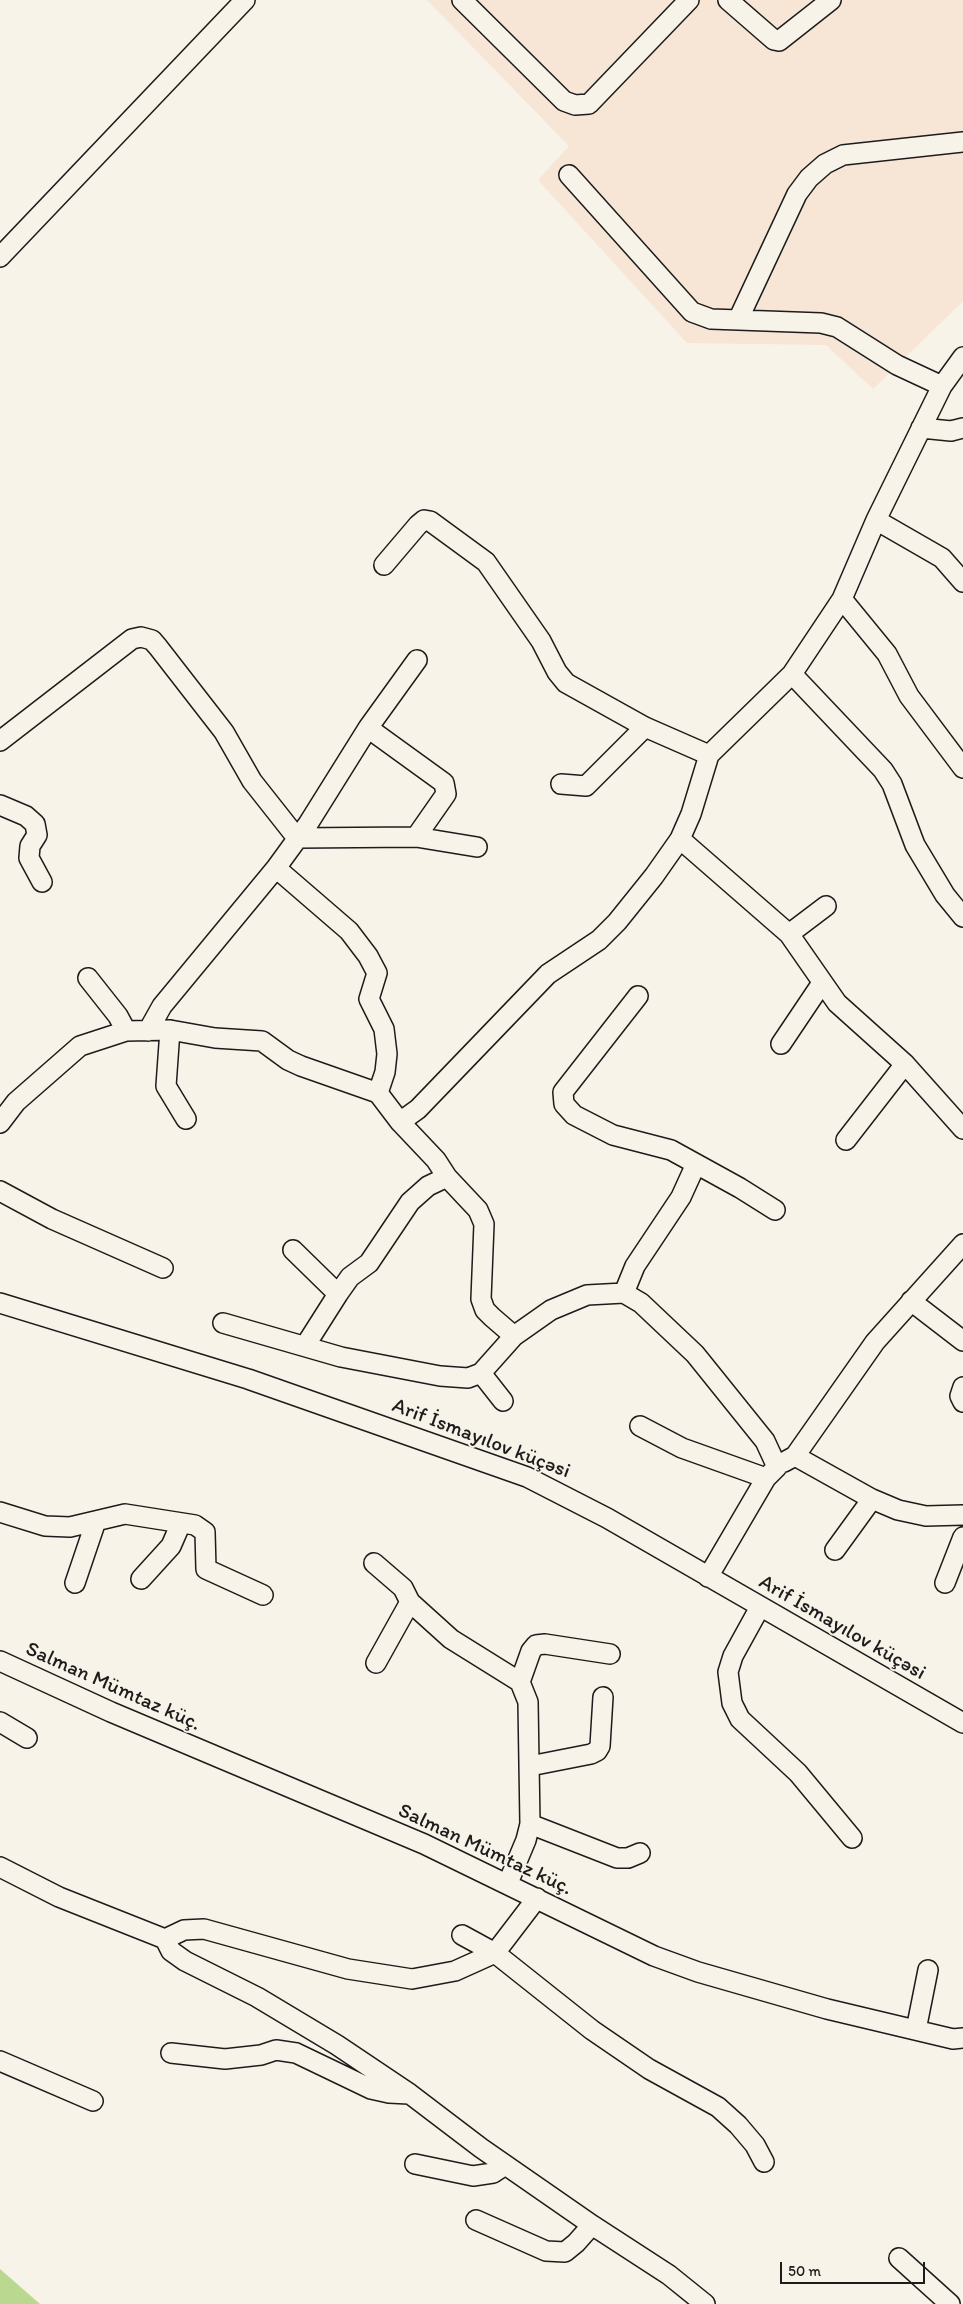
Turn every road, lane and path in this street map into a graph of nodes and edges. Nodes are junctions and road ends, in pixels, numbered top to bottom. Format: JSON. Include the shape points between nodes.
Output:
{"nodes":[{"id":1,"x":245,"y":0,"type":"edge"},
{"id":2,"x":462,"y":0,"type":"edge"},
{"id":3,"x":689,"y":0,"type":"edge"},
{"id":4,"x":728,"y":0,"type":"edge"},
{"id":5,"x":831,"y":0,"type":"edge"},
{"id":6,"x":963,"y":142,"type":"edge"},
{"id":7,"x":568,"y":175,"type":"dead end"},
{"id":8,"x":0,"y":257,"type":"edge"},
{"id":9,"x":738,"y":320,"type":"junction"},
{"id":10,"x":963,"y":357,"type":"edge"},
{"id":11,"x":942,"y":386,"type":"junction"},
{"id":12,"x":920,"y":428,"type":"junction"},
{"id":13,"x":963,"y":428,"type":"edge"},
{"id":14,"x":876,"y":520,"type":"junction"},
{"id":15,"x":384,"y":565,"type":"dead end"},
{"id":16,"x":963,"y":582,"type":"edge"},
{"id":17,"x":842,"y":599,"type":"junction"},
{"id":18,"x":416,"y":660,"type":"dead end"},
{"id":19,"x":792,"y":674,"type":"junction"},
{"id":20,"x":645,"y":727,"type":"junction"},
{"id":21,"x":368,"y":728,"type":"junction"},
{"id":22,"x":0,"y":741,"type":"edge"},
{"id":23,"x":709,"y":755,"type":"junction"},
{"id":24,"x":963,"y":768,"type":"edge"},
{"id":25,"x":561,"y":784,"type":"dead end"},
{"id":26,"x":0,"y":804,"type":"edge"},
{"id":27,"x":416,"y":837,"type":"junction"},
{"id":28,"x":297,"y":838,"type":"junction"},
{"id":29,"x":680,"y":839,"type":"junction"},
{"id":30,"x":477,"y":847,"type":"dead end"},
{"id":31,"x":276,"y":868,"type":"junction"},
{"id":32,"x":42,"y":882,"type":"dead end"},
{"id":33,"x":826,"y":906,"type":"dead end"},
{"id":34,"x":963,"y":916,"type":"edge"},
{"id":35,"x":789,"y":934,"type":"junction"},
{"id":36,"x":88,"y":978,"type":"dead end"},
{"id":37,"x":822,"y":983,"type":"junction"},
{"id":38,"x":638,"y":996,"type":"dead end"},
{"id":39,"x":170,"y":1030,"type":"junction"},
{"id":40,"x":126,"y":1031,"type":"junction"},
{"id":41,"x":148,"y":1031,"type":"junction"},
{"id":42,"x":780,"y":1044,"type":"dead end"},
{"id":43,"x":905,"y":1064,"type":"junction"},
{"id":44,"x":378,"y":1093,"type":"junction"},
{"id":45,"x":186,"y":1119,"type":"dead end"},
{"id":46,"x":400,"y":1122,"type":"junction"},
{"id":47,"x":0,"y":1123,"type":"edge"},
{"id":48,"x":963,"y":1129,"type":"edge"},
{"id":49,"x":846,"y":1140,"type":"dead end"},
{"id":50,"x":696,"y":1164,"type":"junction"},
{"id":51,"x":447,"y":1177,"type":"junction"},
{"id":52,"x":0,"y":1192,"type":"edge"},
{"id":53,"x":775,"y":1210,"type":"dead end"},
{"id":54,"x":963,"y":1244,"type":"edge"},
{"id":55,"x":293,"y":1250,"type":"dead end"},
{"id":56,"x":163,"y":1268,"type":"dead end"},
{"id":57,"x":624,"y":1293,"type":"junction"},
{"id":58,"x":338,"y":1294,"type":"junction"},
{"id":59,"x":911,"y":1301,"type":"junction"},
{"id":60,"x":0,"y":1303,"type":"edge"},
{"id":61,"x":222,"y":1323,"type":"dead end"},
{"id":62,"x":514,"y":1336,"type":"junction"},
{"id":63,"x":963,"y":1341,"type":"edge"},
{"id":64,"x":305,"y":1346,"type":"junction"},
{"id":65,"x":481,"y":1373,"type":"junction"},
{"id":66,"x":963,"y":1387,"type":"edge"},
{"id":67,"x":504,"y":1401,"type":"dead end"},
{"id":68,"x":963,"y":1402,"type":"edge"},
{"id":69,"x":640,"y":1426,"type":"dead end"},
{"id":70,"x":794,"y":1456,"type":"junction"},
{"id":71,"x":771,"y":1473,"type":"junction"},
{"id":72,"x":872,"y":1499,"type":"junction"},
{"id":73,"x":0,"y":1512,"type":"edge"},
{"id":74,"x":963,"y":1515,"type":"edge"},
{"id":75,"x":96,"y":1521,"type":"junction"},
{"id":76,"x":181,"y":1523,"type":"junction"},
{"id":77,"x":963,"y":1537,"type":"edge"},
{"id":78,"x":835,"y":1550,"type":"dead end"},
{"id":79,"x":374,"y":1563,"type":"dead end"},
{"id":80,"x":708,"y":1577,"type":"junction"},
{"id":81,"x":140,"y":1579,"type":"dead end"},
{"id":82,"x":75,"y":1583,"type":"dead end"},
{"id":83,"x":944,"y":1583,"type":"dead end"},
{"id":84,"x":263,"y":1595,"type":"dead end"},
{"id":85,"x":410,"y":1602,"type":"junction"},
{"id":86,"x":760,"y":1607,"type":"junction"},
{"id":87,"x":610,"y":1654,"type":"dead end"},
{"id":88,"x":0,"y":1662,"type":"edge"},
{"id":89,"x":376,"y":1663,"type":"dead end"},
{"id":90,"x":520,"y":1682,"type":"junction"},
{"id":91,"x":603,"y":1697,"type":"dead end"},
{"id":92,"x":0,"y":1722,"type":"edge"},
{"id":93,"x":963,"y":1723,"type":"edge"},
{"id":94,"x":28,"y":1738,"type":"dead end"},
{"id":95,"x":530,"y":1766,"type":"junction"},
{"id":96,"x":530,"y":1824,"type":"junction"},
{"id":97,"x":852,"y":1838,"type":"dead end"},
{"id":98,"x":640,"y":1853,"type":"dead end"},
{"id":99,"x":0,"y":1867,"type":"edge"},
{"id":100,"x":508,"y":1883,"type":"junction"},
{"id":101,"x":537,"y":1898,"type":"junction"},
{"id":102,"x":462,"y":1935,"type":"dead end"},
{"id":103,"x":165,"y":1939,"type":"junction"},
{"id":104,"x":495,"y":1953,"type":"junction"},
{"id":105,"x":928,"y":1970,"type":"dead end"},
{"id":106,"x":916,"y":2030,"type":"junction"},
{"id":107,"x":963,"y":2038,"type":"edge"},
{"id":108,"x":170,"y":2053,"type":"dead end"},
{"id":109,"x":0,"y":2061,"type":"edge"},
{"id":110,"x":410,"y":2094,"type":"junction"},
{"id":111,"x":93,"y":2100,"type":"dead end"},
{"id":112,"x":764,"y":2162,"type":"dead end"},
{"id":113,"x":416,"y":2164,"type":"dead end"},
{"id":114,"x":505,"y":2165,"type":"junction"},
{"id":115,"x":476,"y":2220,"type":"dead end"},
{"id":116,"x":592,"y":2225,"type":"junction"},
{"id":117,"x":899,"y":2258,"type":"dead end"},
{"id":118,"x":705,"y":2304,"type":"edge"},
{"id":119,"x":950,"y":2304,"type":"edge"}],
"edges":[{"from":1,"to":8,"type":"street"},
{"from":2,"to":3,"type":"street","via":[[564,100],[575,105],[589,104]]},
{"from":4,"to":5,"type":"street","via":[[778,41]]},
{"from":6,"to":9,"type":"street","via":[[843,155],[825,164],[809,178],[798,194]]},
{"from":7,"to":9,"type":"street","via":[[692,312],[711,319]]},
{"from":9,"to":11,"type":"street","via":[[821,323],[837,327],[897,365]]},
{"from":10,"to":11,"type":"street"},
{"from":11,"to":12,"type":"street"},
{"from":12,"to":13,"type":"street","via":[[951,431]]},
{"from":12,"to":14,"type":"street"},
{"from":14,"to":16,"type":"street","via":[[942,558]]},
{"from":14,"to":17,"type":"street"},
{"from":15,"to":20,"type":"street","via":[[418,525],[424,520],[430,521],[486,562],[566,683]]},
{"from":17,"to":19,"type":"street"},
{"from":17,"to":24,"type":"street","via":[[887,654],[915,704]]},
{"from":18,"to":21,"type":"street"},
{"from":19,"to":23,"type":"street"},
{"from":19,"to":34,"type":"street","via":[[883,770],[892,784],[915,845],[945,894]]},
{"from":20,"to":23,"type":"street"},
{"from":20,"to":25,"type":"street","via":[[586,786]]},
{"from":21,"to":27,"type":"street","via":[[444,783],[446,794]]},
{"from":21,"to":28,"type":"street"},
{"from":22,"to":28,"type":"street","via":[[132,639],[152,640],[224,732],[252,781]]},
{"from":23,"to":29,"type":"street"},
{"from":26,"to":32,"type":"street","via":[[35,824],[37,835],[30,846],[29,858]]},
{"from":27,"to":28,"type":"street"},
{"from":27,"to":30,"type":"street"},
{"from":28,"to":31,"type":"street"},
{"from":29,"to":35,"type":"street"},
{"from":29,"to":46,"type":"street","via":[[618,922],[599,940],[548,974],[418,1109]]},
{"from":31,"to":41,"type":"street","via":[[162,1006]]},
{"from":31,"to":44,"type":"street","via":[[349,931],[377,973],[369,999],[384,1029],[387,1054]]},
{"from":33,"to":35,"type":"street"},
{"from":35,"to":37,"type":"street"},
{"from":36,"to":40,"type":"street"},
{"from":37,"to":42,"type":"street"},
{"from":37,"to":43,"type":"street","via":[[837,1003]]},
{"from":38,"to":50,"type":"street","via":[[563,1092],[564,1104],[574,1115],[613,1136],[671,1150]]},
{"from":39,"to":41,"type":"street"},
{"from":39,"to":44,"type":"street","via":[[215,1038],[262,1041],[301,1066]]},
{"from":39,"to":45,"type":"street","via":[[166,1086]]},
{"from":40,"to":41,"type":"street"},
{"from":40,"to":47,"type":"street","via":[[80,1046],[16,1102]]},
{"from":43,"to":48,"type":"street"},
{"from":43,"to":49,"type":"street"},
{"from":44,"to":46,"type":"street"},
{"from":46,"to":51,"type":"street","via":[[436,1160]]},
{"from":50,"to":53,"type":"street"},
{"from":50,"to":57,"type":"street","via":[[681,1198],[635,1266]]},
{"from":51,"to":58,"type":"street","via":[[428,1186],[410,1202],[370,1263],[350,1277]]},
{"from":51,"to":62,"type":"street","via":[[478,1210],[484,1224],[481,1299],[485,1310]]},
{"from":52,"to":56,"type":"street"},
{"from":54,"to":59,"type":"street"},
{"from":55,"to":58,"type":"street"},
{"from":57,"to":62,"type":"street","via":[[587,1295],[551,1310]]},
{"from":57,"to":71,"type":"street","via":[[641,1303],[695,1354],[746,1416],[765,1441]]},
{"from":58,"to":64,"type":"street"},
{"from":59,"to":63,"type":"street"},
{"from":59,"to":70,"type":"street","via":[[860,1362]]},
{"from":60,"to":80,"type":"street","name":"Arif İsmayılov küçəsi","via":[[248,1379],[527,1477],[571,1498]]},
{"from":61,"to":64,"type":"street"},
{"from":62,"to":65,"type":"street"},
{"from":64,"to":65,"type":"street","via":[[341,1357],[440,1376],[468,1378]]},
{"from":65,"to":67,"type":"street"},
{"from":66,"to":68,"type":"street","via":[[960,1396]]},
{"from":69,"to":71,"type":"street","via":[[682,1448]]},
{"from":70,"to":71,"type":"street"},
{"from":70,"to":72,"type":"street"},
{"from":71,"to":80,"type":"street"},
{"from":72,"to":74,"type":"street","via":[[898,1510],[926,1516]]},
{"from":72,"to":78,"type":"street"},
{"from":73,"to":75,"type":"street","via":[[45,1526],[70,1527]]},
{"from":75,"to":76,"type":"street","via":[[125,1514]]},
{"from":75,"to":82,"type":"street"},
{"from":76,"to":81,"type":"street","via":[[171,1546]]},
{"from":76,"to":84,"type":"street","via":[[195,1525],[205,1532],[206,1569]]},
{"from":77,"to":83,"type":"street"},
{"from":79,"to":85,"type":"street","via":[[403,1588]]},
{"from":80,"to":86,"type":"street","name":"Arif İsmayılov küçəsi"},
{"from":85,"to":89,"type":"street"},
{"from":85,"to":90,"type":"street","via":[[450,1639]]},
{"from":86,"to":93,"type":"street","name":"Arif İsmayılov küçəsi"},
{"from":86,"to":97,"type":"street","via":[[733,1656],[728,1672],[732,1702],[740,1719],[798,1773]]},
{"from":87,"to":90,"type":"street","via":[[536,1645]]},
{"from":88,"to":100,"type":"street","name":"Salman Mümtaz küç."},
{"from":90,"to":95,"type":"street","via":[[528,1702]]},
{"from":91,"to":95,"type":"street","via":[[597,1751]]},
{"from":92,"to":94,"type":"street"},
{"from":95,"to":96,"type":"street"},
{"from":96,"to":98,"type":"street","via":[[617,1858]]},
{"from":96,"to":100,"type":"street"},
{"from":99,"to":103,"type":"street","via":[[59,1897]]},
{"from":100,"to":101,"type":"street","name":"Salman Mümtaz küç."},
{"from":101,"to":104,"type":"street"},
{"from":101,"to":106,"type":"street","name":"Salman Mümtaz küç.","via":[[654,1956],[698,1972],[827,2009]]},
{"from":102,"to":104,"type":"street"},
{"from":103,"to":104,"type":"street","via":[[184,1930],[204,1929],[348,1969],[412,1979],[455,1971]]},
{"from":103,"to":110,"type":"street","via":[[171,1951],[184,1961],[257,1996]]},
{"from":104,"to":112,"type":"street","via":[[592,2030],[649,2069],[718,2107],[755,2145]]},
{"from":105,"to":106,"type":"street"},
{"from":106,"to":107,"type":"street","name":"Salman Mümtaz küç.","via":[[953,2039]]},
{"from":108,"to":110,"type":"street","via":[[225,2059],[261,2056],[276,2050],[296,2053],[371,2089]]},
{"from":109,"to":111,"type":"street"},
{"from":110,"to":114,"type":"street"},
{"from":113,"to":114,"type":"street","via":[[473,2176],[493,2173]]},
{"from":114,"to":116,"type":"street"},
{"from":115,"to":116,"type":"street","via":[[546,2251],[565,2252]]},
{"from":116,"to":118,"type":"street","via":[[669,2275]]},
{"from":117,"to":119,"type":"street"}]}
